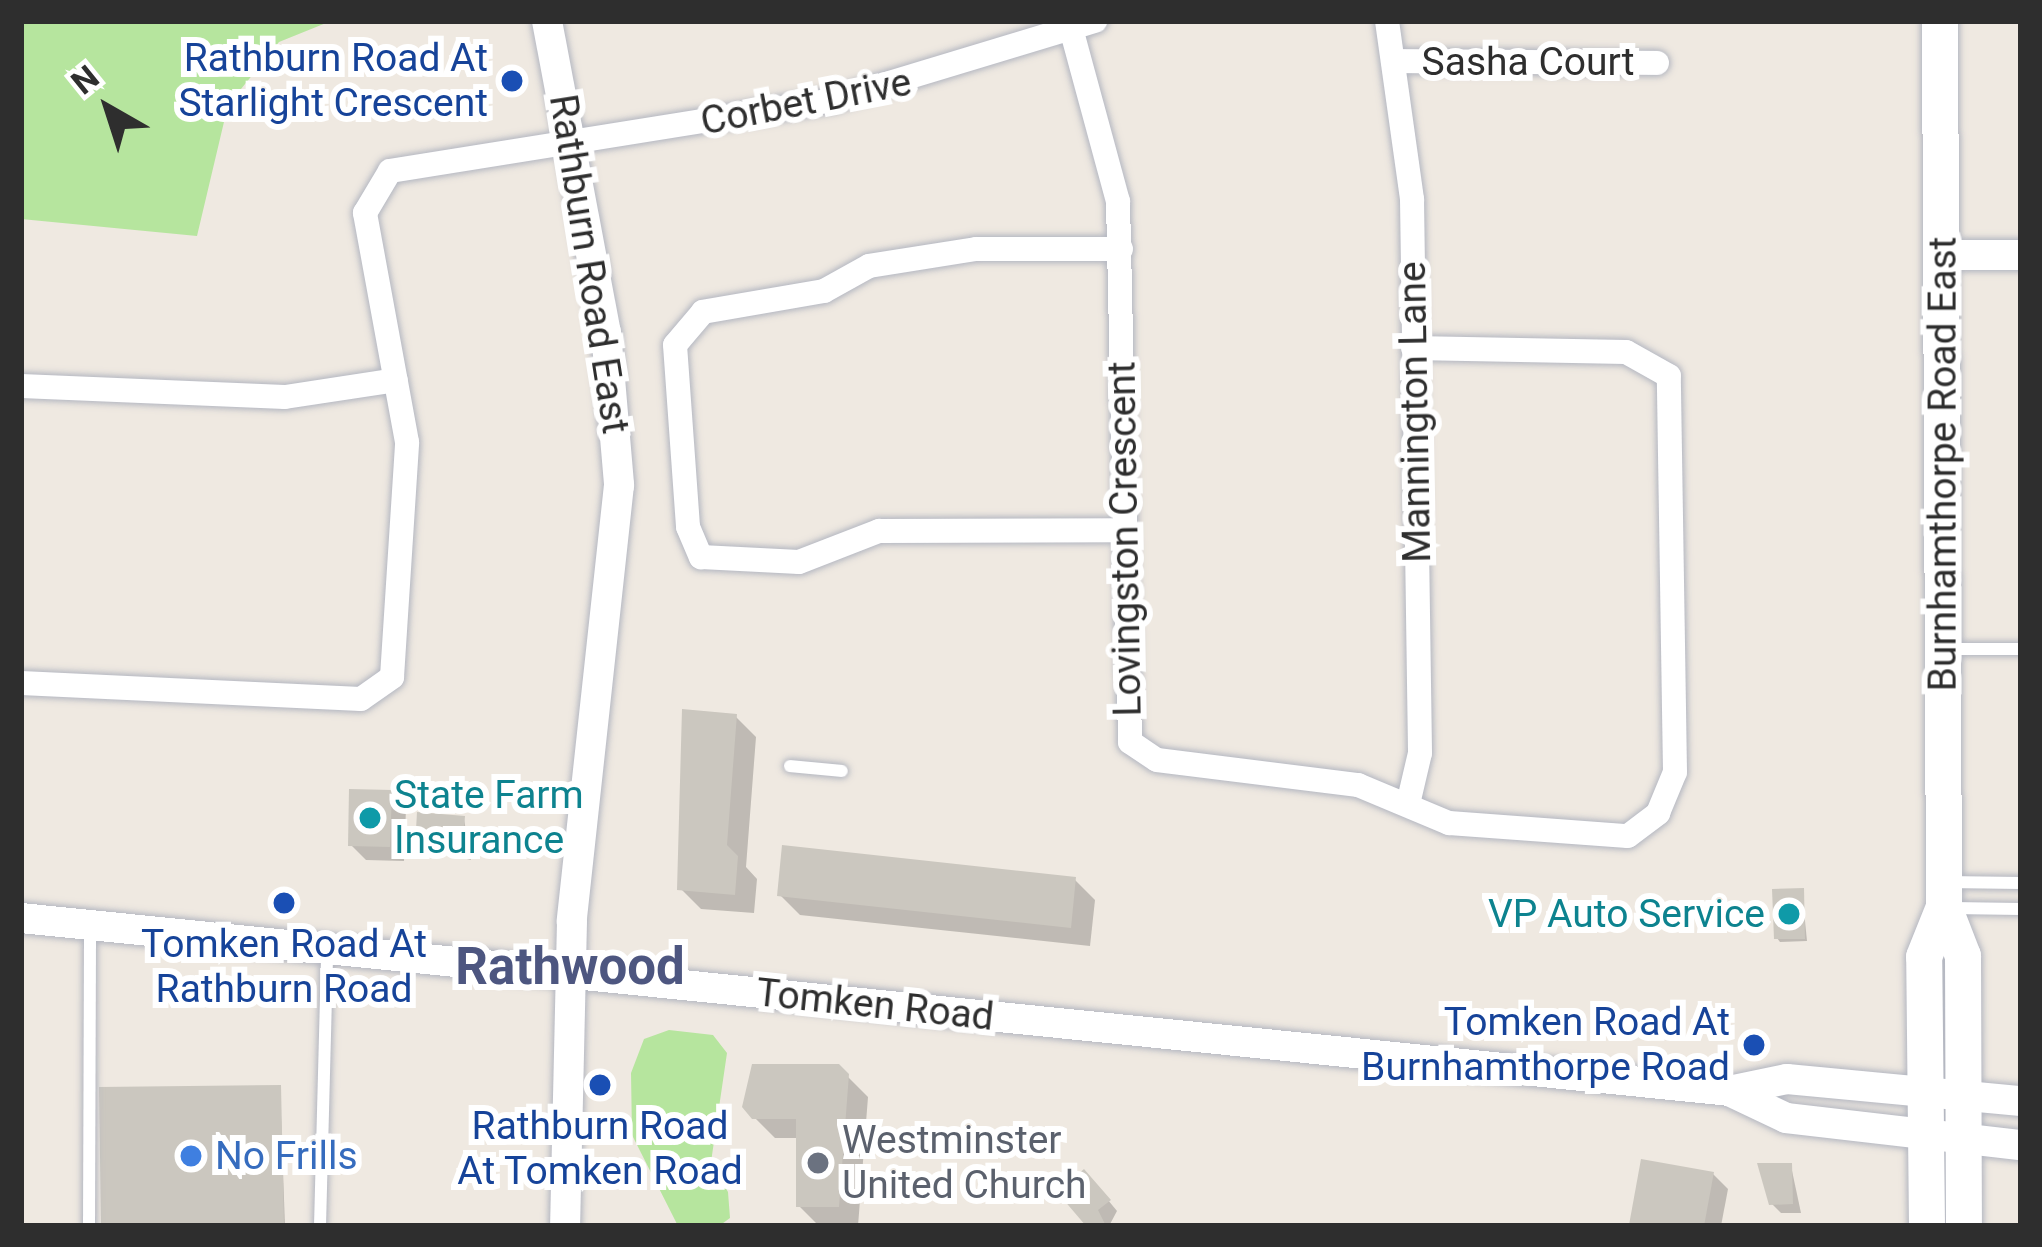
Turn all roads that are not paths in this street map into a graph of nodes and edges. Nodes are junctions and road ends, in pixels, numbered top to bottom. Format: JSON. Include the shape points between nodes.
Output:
{"nodes":[{"id":1,"x":548,"y":21,"type":"edge"},
{"id":2,"x":1387,"y":21,"type":"edge"},
{"id":3,"x":1940,"y":21,"type":"edge"},
{"id":4,"x":1078,"y":24,"type":"edge"},
{"id":5,"x":1398,"y":62,"type":"junction"},
{"id":6,"x":1658,"y":63,"type":"dead end"},
{"id":7,"x":573,"y":146,"type":"junction"},
{"id":8,"x":1121,"y":249,"type":"junction"},
{"id":9,"x":1941,"y":255,"type":"junction"},
{"id":10,"x":2021,"y":255,"type":"edge"},
{"id":11,"x":1414,"y":347,"type":"junction"},
{"id":12,"x":396,"y":380,"type":"junction"},
{"id":13,"x":21,"y":386,"type":"edge"},
{"id":14,"x":1124,"y":530,"type":"junction"},
{"id":15,"x":1946,"y":649,"type":"junction"},
{"id":16,"x":2021,"y":649,"type":"edge"},
{"id":17,"x":21,"y":682,"type":"edge"},
{"id":18,"x":790,"y":766,"type":"dead end"},
{"id":19,"x":842,"y":771,"type":"dead end"},
{"id":20,"x":1408,"y":804,"type":"junction"},
{"id":21,"x":2021,"y":883,"type":"edge"},
{"id":22,"x":1944,"y":895,"type":"junction"},
{"id":23,"x":2021,"y":909,"type":"edge"},
{"id":24,"x":21,"y":918,"type":"edge"},
{"id":25,"x":90,"y":924,"type":"junction"},
{"id":26,"x":328,"y":945,"type":"junction"},
{"id":27,"x":570,"y":975,"type":"junction"},
{"id":28,"x":1730,"y":1091,"type":"junction"},
{"id":29,"x":1927,"y":1092,"type":"junction"},
{"id":30,"x":1966,"y":1096,"type":"junction"},
{"id":31,"x":2021,"y":1102,"type":"edge"},
{"id":32,"x":1927,"y":1135,"type":"junction"},
{"id":33,"x":1965,"y":1138,"type":"junction"},
{"id":34,"x":2021,"y":1144,"type":"edge"},
{"id":35,"x":89,"y":1226,"type":"edge"},
{"id":36,"x":320,"y":1226,"type":"edge"},
{"id":37,"x":565,"y":1226,"type":"edge"},
{"id":38,"x":1927,"y":1226,"type":"edge"},
{"id":39,"x":1964,"y":1226,"type":"edge"}],
"edges":[{"from":1,"to":7,"type":"street","name":"Rathburn Road East"},
{"from":2,"to":5,"type":"street","name":"Mannington Lane"},
{"from":3,"to":9,"type":"main road","name":"Burnhamthorpe Road East"},
{"from":4,"to":7,"type":"street","name":"Corbet Drive","via":[[833,100]]},
{"from":4,"to":8,"type":"street","name":"Lovingston Crescent"},
{"from":5,"to":6,"type":"street","name":"Sasha Court"},
{"from":5,"to":11,"type":"street","name":"Mannington Lane"},
{"from":7,"to":12,"type":"street","name":"Corbet Drive","via":[[390,171],[369,194]]},
{"from":7,"to":27,"type":"street","name":"Rathburn Road East","via":[[619,485]]},
{"from":8,"to":14,"type":"street","name":"Lovingston Crescent"},
{"from":8,"to":14,"type":"street","via":[[976,249],[869,266],[824,291],[703,312],[675,345],[688,527],[701,557],[800,562],[879,531]]},
{"from":9,"to":10,"type":"street"},
{"from":9,"to":15,"type":"main road","name":"Burnhamthorpe Road East"},
{"from":11,"to":20,"type":"street","name":"Mannington Lane","via":[[1420,752]]},
{"from":11,"to":20,"type":"street","name":"Lovingston Crescent","via":[[1626,352],[1662,365],[1676,772],[1658,813],[1606,840],[1449,823]]},
{"from":12,"to":13,"type":"street","via":[[285,397]]},
{"from":12,"to":17,"type":"street","via":[[407,508],[392,676],[380,692],[330,699]]},
{"from":14,"to":20,"type":"street","name":"Lovingston Crescent","via":[[1124,710],[1140,753],[1327,778]]},
{"from":15,"to":16,"type":"lane"},
{"from":15,"to":22,"type":"main road","name":"Burnhamthorpe Road East"},
{"from":18,"to":19,"type":"lane"},
{"from":21,"to":22,"type":"lane"},
{"from":22,"to":23,"type":"lane"},
{"from":22,"to":29,"type":"main road","name":"Burnhamthorpe Road East","via":[[1924,957]]},
{"from":22,"to":30,"type":"main road","name":"Burnhamthorpe Road East","via":[[1963,956]]},
{"from":24,"to":25,"type":"street","name":"Tomken Road"},
{"from":25,"to":26,"type":"street","name":"Tomken Road"},
{"from":25,"to":35,"type":"lane"},
{"from":26,"to":27,"type":"street","name":"Tomken Road"},
{"from":26,"to":36,"type":"lane"},
{"from":27,"to":28,"type":"street","name":"Tomken Road"},
{"from":27,"to":37,"type":"street","name":"Rathburn Road East"},
{"from":28,"to":29,"type":"street","name":"Tomken Road","via":[[1787,1079]]},
{"from":28,"to":32,"type":"street","name":"Tomken Road","via":[[1786,1118]]},
{"from":29,"to":30,"type":"street","name":"Tomken Road"},
{"from":29,"to":32,"type":"main road","name":"Burnhamthorpe Road East"},
{"from":30,"to":31,"type":"street","name":"Tomken Road"},
{"from":30,"to":33,"type":"main road","name":"Burnhamthorpe Road East"},
{"from":32,"to":33,"type":"street","name":"Tomken Road"},
{"from":32,"to":38,"type":"main road","name":"Burnhamthorpe Road East"},
{"from":33,"to":34,"type":"street","name":"Tomken Road"},
{"from":33,"to":39,"type":"main road","name":"Burnhamthorpe Road East"}]}
